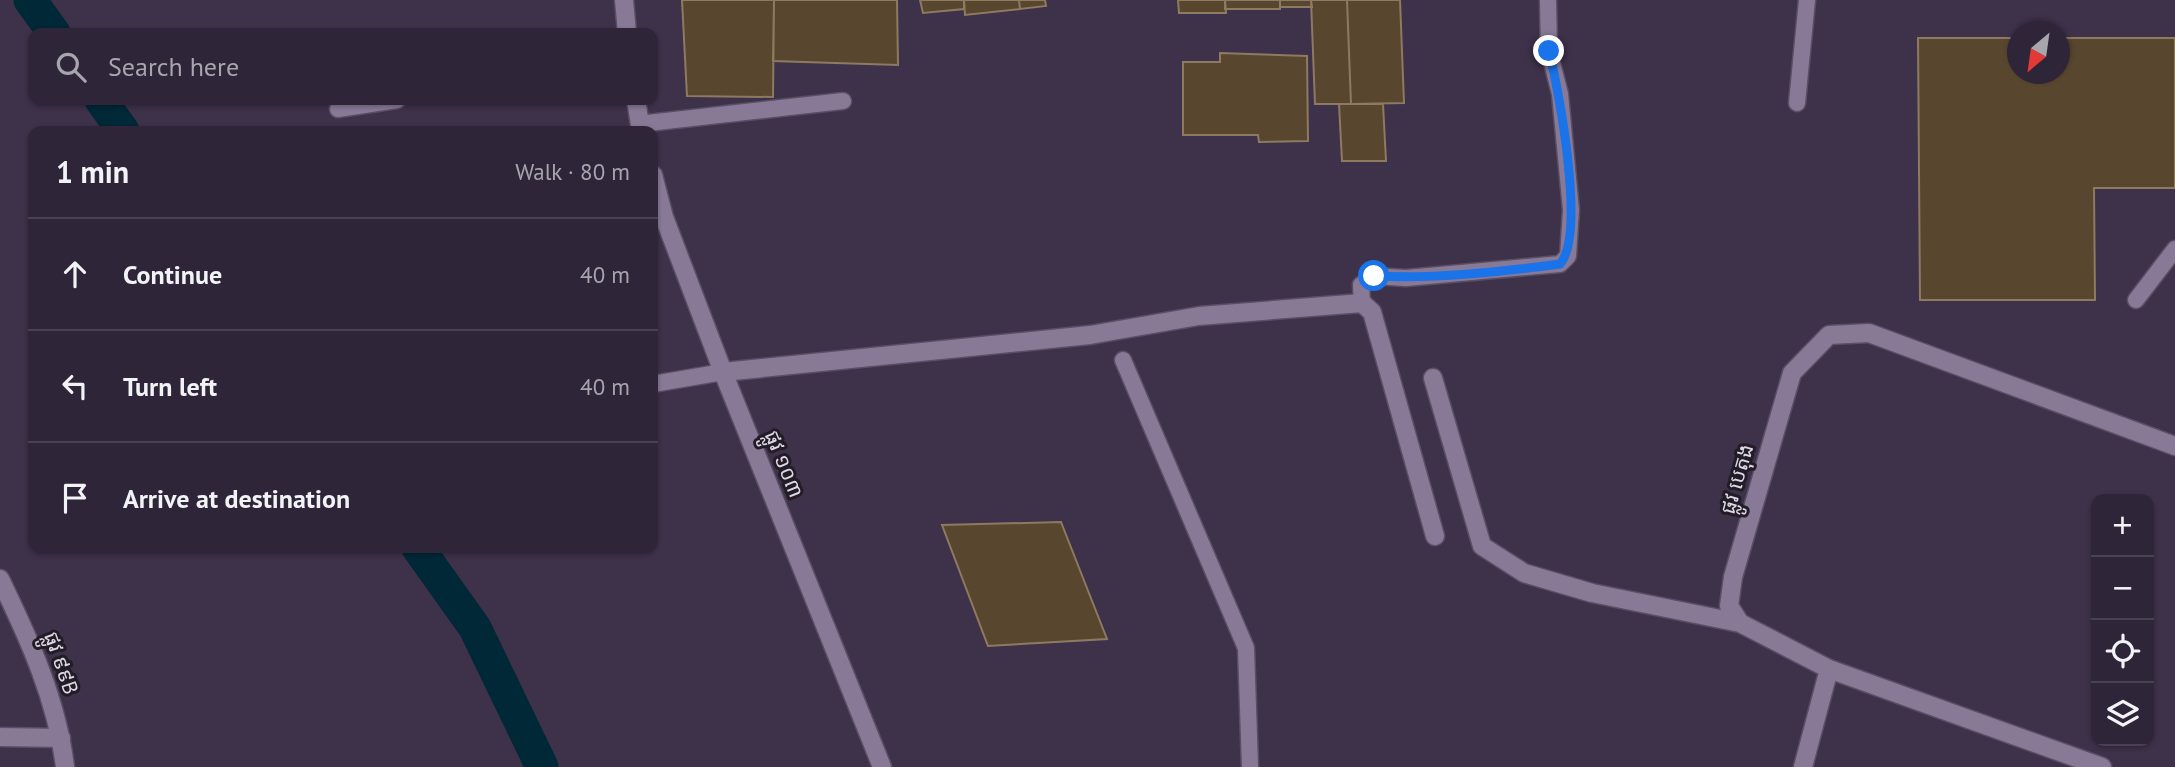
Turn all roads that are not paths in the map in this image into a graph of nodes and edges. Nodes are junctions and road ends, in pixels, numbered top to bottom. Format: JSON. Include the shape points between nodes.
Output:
{"nodes":[{"id":1,"x":624,"y":0,"type":"edge"},
{"id":2,"x":1548,"y":0,"type":"edge"},
{"id":3,"x":1807,"y":0,"type":"edge"},
{"id":4,"x":627,"y":28,"type":"edge"},
{"id":5,"x":843,"y":101,"type":"dead end"},
{"id":6,"x":1797,"y":103,"type":"dead end"},
{"id":7,"x":364,"y":105,"type":"edge"},
{"id":8,"x":637,"y":105,"type":"edge"},
{"id":9,"x":338,"y":109,"type":"dead end"},
{"id":10,"x":640,"y":126,"type":"edge"},
{"id":11,"x":655,"y":126,"type":"edge"},
{"id":12,"x":658,"y":194,"type":"edge"},
{"id":13,"x":2175,"y":249,"type":"edge"},
{"id":14,"x":2136,"y":300,"type":"dead end"},
{"id":15,"x":1362,"y":303,"type":"junction"},
{"id":16,"x":1123,"y":360,"type":"dead end"},
{"id":17,"x":723,"y":372,"type":"junction"},
{"id":18,"x":1433,"y":378,"type":"dead end"},
{"id":19,"x":658,"y":383,"type":"edge"},
{"id":20,"x":2175,"y":446,"type":"edge"},
{"id":21,"x":1435,"y":536,"type":"dead end"},
{"id":22,"x":0,"y":579,"type":"edge"},
{"id":23,"x":1740,"y":623,"type":"junction"},
{"id":24,"x":1829,"y":669,"type":"junction"},
{"id":25,"x":0,"y":737,"type":"edge"},
{"id":26,"x":61,"y":738,"type":"junction"},
{"id":27,"x":65,"y":767,"type":"edge"},
{"id":28,"x":882,"y":767,"type":"edge"},
{"id":29,"x":1250,"y":767,"type":"edge"},
{"id":30,"x":1803,"y":767,"type":"edge"},
{"id":31,"x":2102,"y":767,"type":"edge"}],
"edges":[{"from":1,"to":4,"type":"street"},
{"from":2,"to":15,"type":"lane","via":[[1549,51],[1560,94],[1571,210],[1568,256],[1560,264],[1511,270],[1374,276],[1361,285]]},
{"from":3,"to":6,"type":"lane"},
{"from":5,"to":11,"type":"lane"},
{"from":7,"to":9,"type":"lane"},
{"from":8,"to":10,"type":"street"},
{"from":12,"to":17,"type":"street","name":"ផ្លូវ ១០៣"},
{"from":13,"to":14,"type":"lane"},
{"from":15,"to":17,"type":"street","via":[[1199,316],[1090,335]]},
{"from":15,"to":21,"type":"street","via":[[1372,312]]},
{"from":16,"to":29,"type":"lane","via":[[1246,648]]},
{"from":17,"to":19,"type":"lane"},
{"from":17,"to":28,"type":"street","name":"ផ្លូវ ១០៣"},
{"from":18,"to":23,"type":"street","via":[[1482,546],[1524,573],[1592,593]]},
{"from":20,"to":23,"type":"street","name":"ផ្លូវ បេតុង","via":[[1869,333],[1829,335],[1792,373],[1733,577],[1728,606]]},
{"from":22,"to":26,"type":"street","name":"ផ្លូវ ៩៩B","via":[[34,649]]},
{"from":23,"to":24,"type":"street"},
{"from":24,"to":30,"type":"street"},
{"from":24,"to":31,"type":"street"},
{"from":25,"to":26,"type":"street"},
{"from":26,"to":27,"type":"street","name":"ផ្លូវ ៩៩B"}]}
